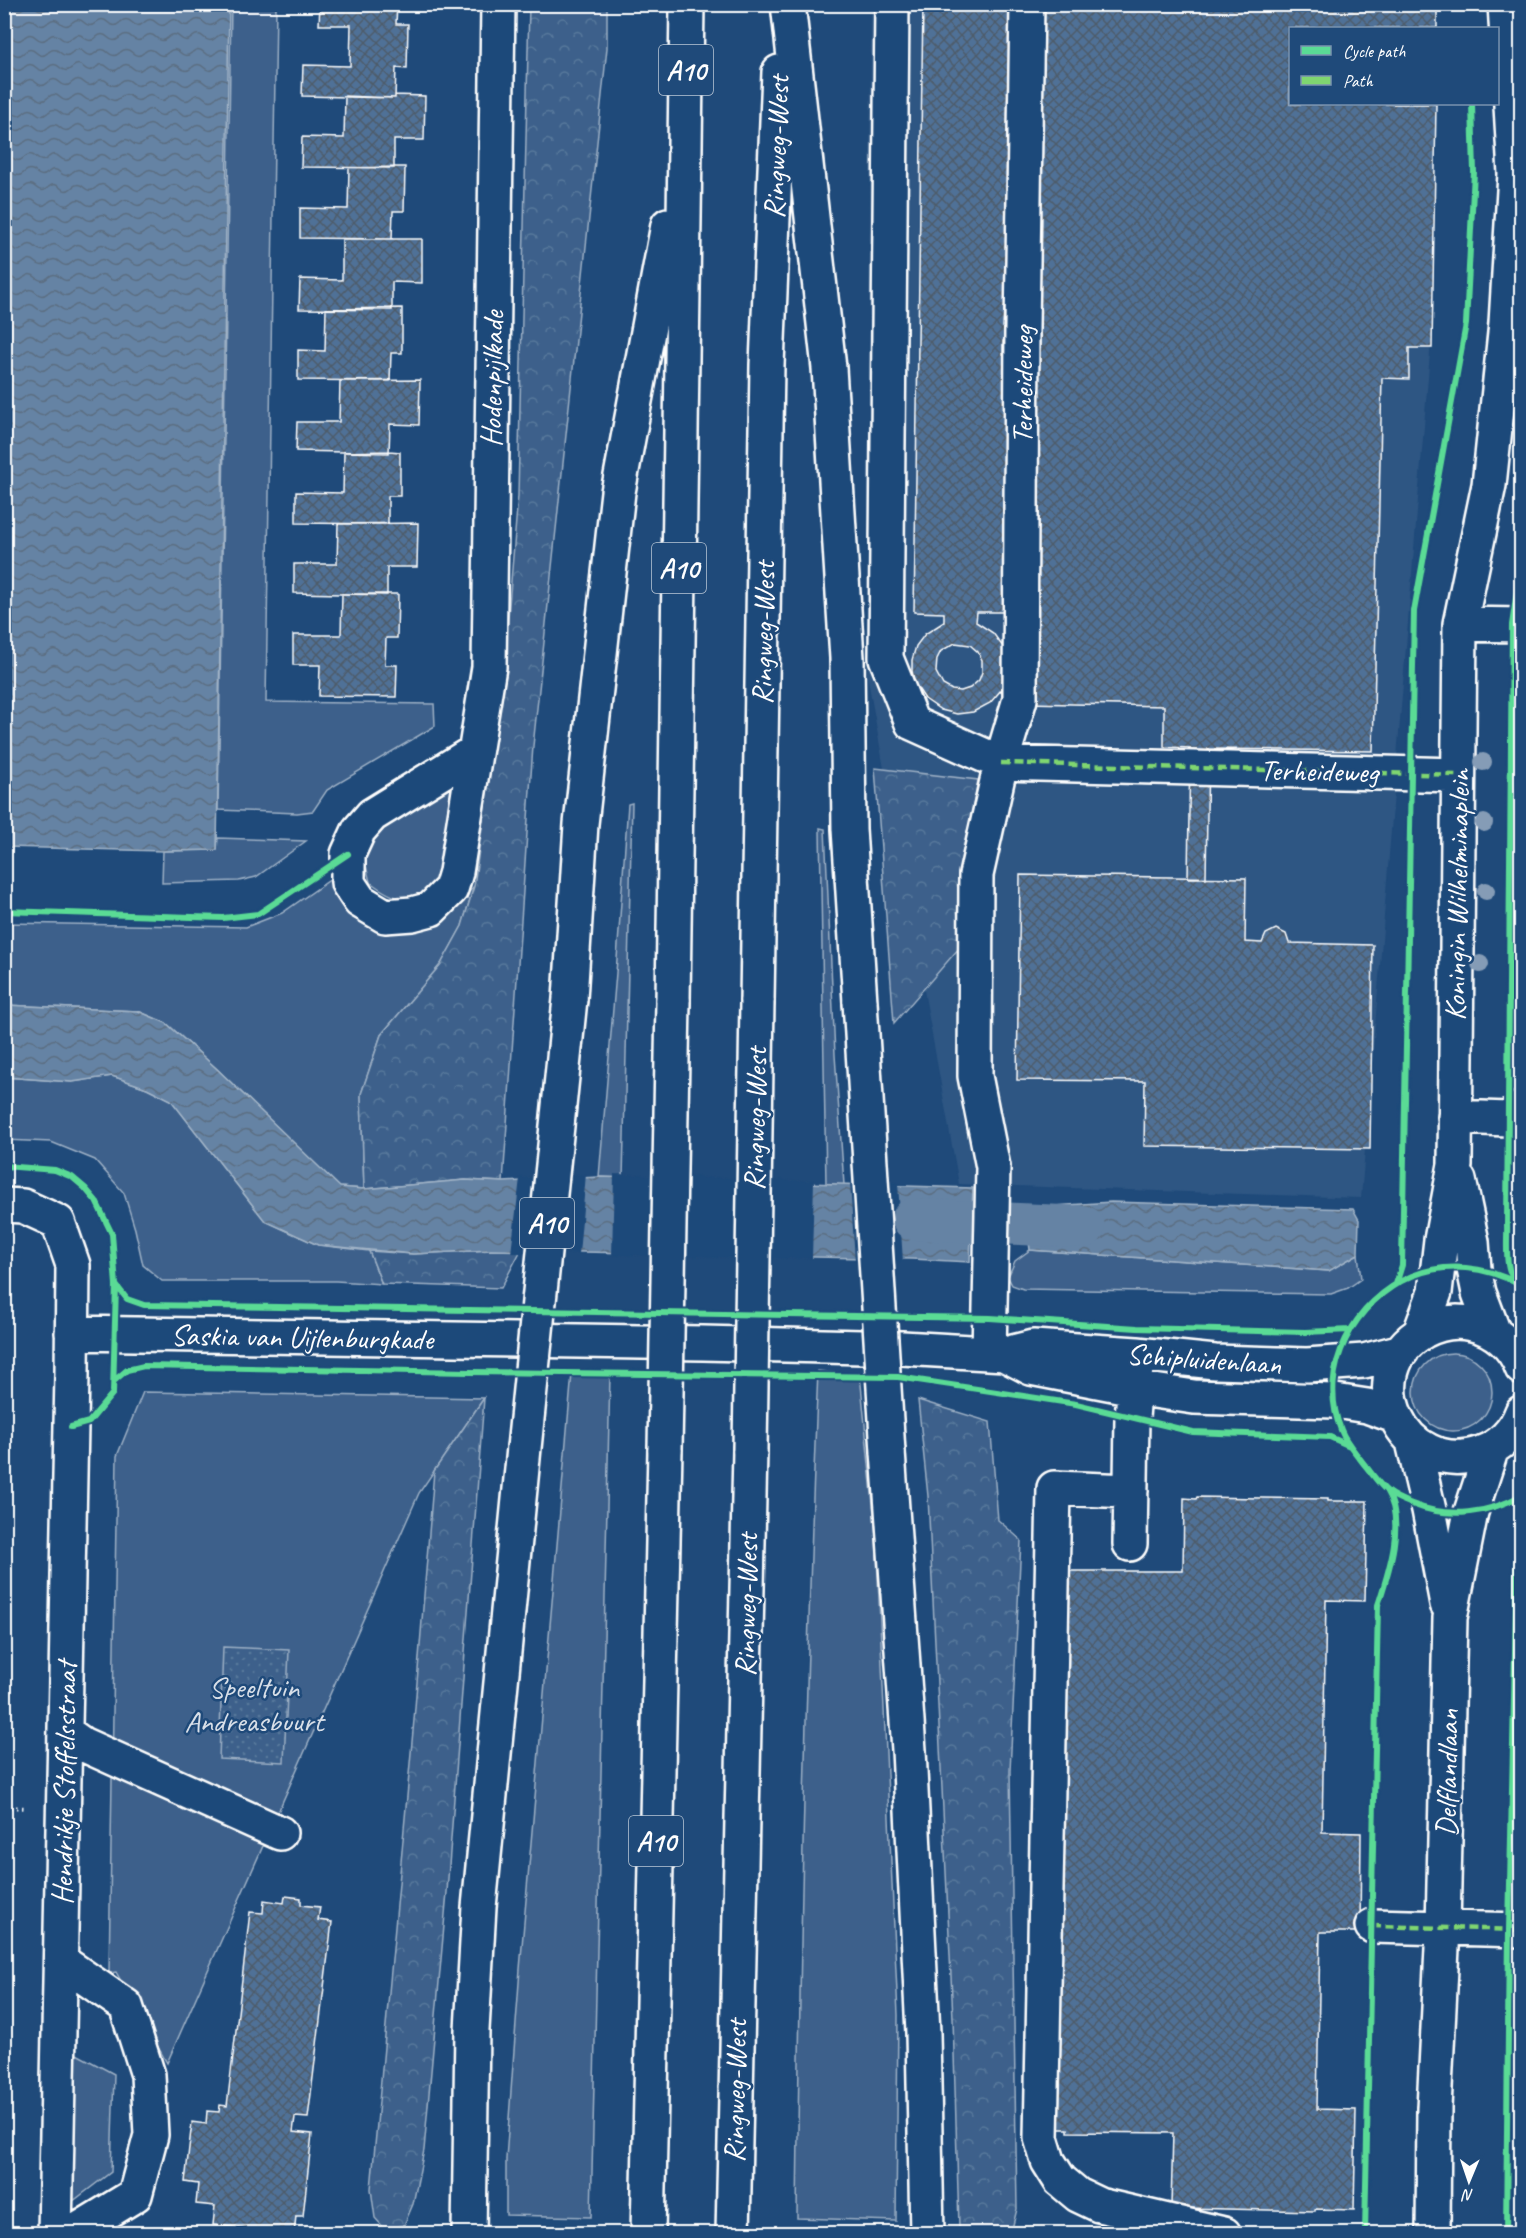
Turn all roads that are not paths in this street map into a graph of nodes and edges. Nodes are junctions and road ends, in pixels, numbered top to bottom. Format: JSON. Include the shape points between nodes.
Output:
{"nodes":[{"id":1,"x":498,"y":4,"type":"edge"},
{"id":2,"x":687,"y":4,"type":"edge"},
{"id":3,"x":782,"y":4,"type":"edge"},
{"id":4,"x":788,"y":4,"type":"edge"},
{"id":5,"x":892,"y":4,"type":"edge"},
{"id":6,"x":1028,"y":4,"type":"edge"},
{"id":7,"x":1505,"y":4,"type":"edge"},
{"id":8,"x":685,"y":135,"type":"junction"},
{"id":9,"x":1460,"y":624,"type":"junction"},
{"id":10,"x":1521,"y":625,"type":"edge"},
{"id":11,"x":474,"y":752,"type":"junction"},
{"id":12,"x":1000,"y":763,"type":"junction"},
{"id":13,"x":1458,"y":775,"type":"junction"},
{"id":14,"x":1521,"y":1108,"type":"edge"},
{"id":15,"x":1455,"y":1117,"type":"junction"},
{"id":16,"x":1455,"y":1165,"type":"junction"},
{"id":17,"x":4,"y":1205,"type":"edge"},
{"id":18,"x":72,"y":1333,"type":"junction"},
{"id":19,"x":1494,"y":1333,"type":"junction"},
{"id":20,"x":1411,"y":1342,"type":"junction"},
{"id":21,"x":703,"y":1343,"type":"joint"},
{"id":22,"x":997,"y":1354,"type":"junction"},
{"id":23,"x":1137,"y":1354,"type":"junction"},
{"id":24,"x":1521,"y":1364,"type":"edge"},
{"id":25,"x":1134,"y":1388,"type":"junction"},
{"id":26,"x":1404,"y":1429,"type":"junction"},
{"id":27,"x":1512,"y":1430,"type":"edge"},
{"id":28,"x":1131,"y":1491,"type":"junction"},
{"id":29,"x":1130,"y":1544,"type":"dead end"},
{"id":30,"x":1450,"y":1618,"type":"junction"},
{"id":31,"x":65,"y":1732,"type":"junction"},
{"id":32,"x":280,"y":1833,"type":"dead end"},
{"id":33,"x":1372,"y":1926,"type":"dead end"},
{"id":34,"x":1443,"y":1928,"type":"junction"},
{"id":35,"x":1521,"y":1930,"type":"edge"},
{"id":36,"x":61,"y":1961,"type":"junction"},
{"id":37,"x":55,"y":2234,"type":"edge"},
{"id":38,"x":71,"y":2234,"type":"edge"},
{"id":39,"x":469,"y":2234,"type":"edge"},
{"id":40,"x":648,"y":2234,"type":"edge"},
{"id":41,"x":733,"y":2234,"type":"edge"},
{"id":42,"x":927,"y":2234,"type":"edge"},
{"id":43,"x":1224,"y":2234,"type":"edge"},
{"id":44,"x":1433,"y":2234,"type":"edge"}],
"edges":[{"from":1,"to":11,"type":"main road","name":"Hodenpijlkade","via":[[489,667]]},
{"from":2,"to":8,"type":"main road","number":"A10"},
{"from":3,"to":41,"type":"main road","name":"Ringweg-West","bridge":true,"via":[[767,376]]},
{"from":4,"to":42,"type":"main road","bridge":true,"via":[[829,368],[847,658],[849,829],[909,1750]]},
{"from":5,"to":12,"type":"main road","via":[[886,658],[912,723]]},
{"from":6,"to":12,"type":"main road","name":"Terheideweg","via":[[1020,699]]},
{"from":7,"to":9,"type":"main road","name":"Koningin Wilhelminaplein","via":[[1515,174],[1506,323],[1489,485]]},
{"from":8,"to":39,"type":"main road","number":"A10","bridge":true,"via":[[618,492],[581,824],[570,999],[479,1907],[472,2030]]},
{"from":8,"to":40,"type":"main road","number":"A10","bridge":true,"via":[[673,1001]]},
{"from":9,"to":10,"type":"main road"},
{"from":9,"to":13,"type":"main road","name":"Koningin Wilhelminaplein"},
{"from":11,"to":11,"type":"main road","name":"Hodenpijlkade","via":[[451,890],[431,909],[412,914],[385,916],[360,902],[348,883],[348,854],[359,830],[372,815]]},
{"from":12,"to":13,"type":"main road","name":"Terheideweg"},
{"from":12,"to":22,"type":"main road","name":"Terheideweg","via":[[976,875],[975,1076],[993,1167],[992,1270]]},
{"from":13,"to":15,"type":"main road","name":"Koningin Wilhelminaplein"},
{"from":14,"to":15,"type":"main road","via":[[1508,1119]]},
{"from":15,"to":16,"type":"main road","name":"Koningin Wilhelminaplein"},
{"from":16,"to":19,"type":"main road","name":"Koningin Wilhelminaplein","via":[[1479,1293]]},
{"from":16,"to":20,"type":"main road","name":"Koningin Wilhelminaplein","via":[[1435,1292]]},
{"from":17,"to":18,"type":"main road","via":[[23,1206],[58,1222],[73,1265]]},
{"from":18,"to":21,"type":"main road","name":"Saskia van Uijlenburgkade"},
{"from":18,"to":31,"type":"main road","name":"Hendrikje Stoffelsstraat"},
{"from":19,"to":20,"type":"main road","name":"Schipluidenlaan","via":[[1478,1325],[1455,1322],[1431,1327]]},
{"from":19,"to":24,"type":"main road","via":[[1507,1343]]},
{"from":20,"to":23,"type":"main road","name":"Schipluidenlaan","via":[[1364,1361],[1307,1365]]},
{"from":20,"to":26,"type":"main road","name":"Koningin Wilhelminaplein","via":[[1396,1361],[1390,1385],[1390,1396]]},
{"from":21,"to":22,"type":"main road","name":"Schipluidenlaan"},
{"from":22,"to":23,"type":"main road","name":"Schipluidenlaan","via":[[1033,1347]]},
{"from":22,"to":25,"type":"main road","name":"Schipluidenlaan","via":[[1031,1368]]},
{"from":23,"to":25,"type":"main road"},
{"from":25,"to":26,"type":"main road","name":"Schipluidenlaan","via":[[1194,1397],[1335,1401],[1367,1406]]},
{"from":25,"to":28,"type":"main road"},
{"from":26,"to":27,"type":"main road","name":"Schipluidenlaan","via":[[1431,1453],[1451,1457],[1473,1455]]},
{"from":26,"to":30,"type":"main road","name":"Delflandlaan","via":[[1430,1509]]},
{"from":27,"to":30,"type":"main road","name":"Delflandlaan","via":[[1472,1512]]},
{"from":28,"to":29,"type":"main road"},
{"from":28,"to":43,"type":"main road","via":[[1054,1488],[1041,2138],[1048,2161],[1060,2180],[1078,2195],[1099,2205]]},
{"from":30,"to":34,"type":"main road","name":"Delflandlaan"},
{"from":31,"to":32,"type":"main road","via":[[82,1744]]},
{"from":31,"to":36,"type":"main road","name":"Hendrikje Stoffelsstraat"},
{"from":33,"to":34,"type":"main road"},
{"from":34,"to":35,"type":"main road"},
{"from":34,"to":44,"type":"main road","name":"Delflandlaan","via":[[1434,2108]]},
{"from":36,"to":37,"type":"main road","name":"Hendrikje Stoffelsstraat"},
{"from":36,"to":38,"type":"main road","via":[[126,2006],[148,2075],[152,2135],[135,2196]]}]}
